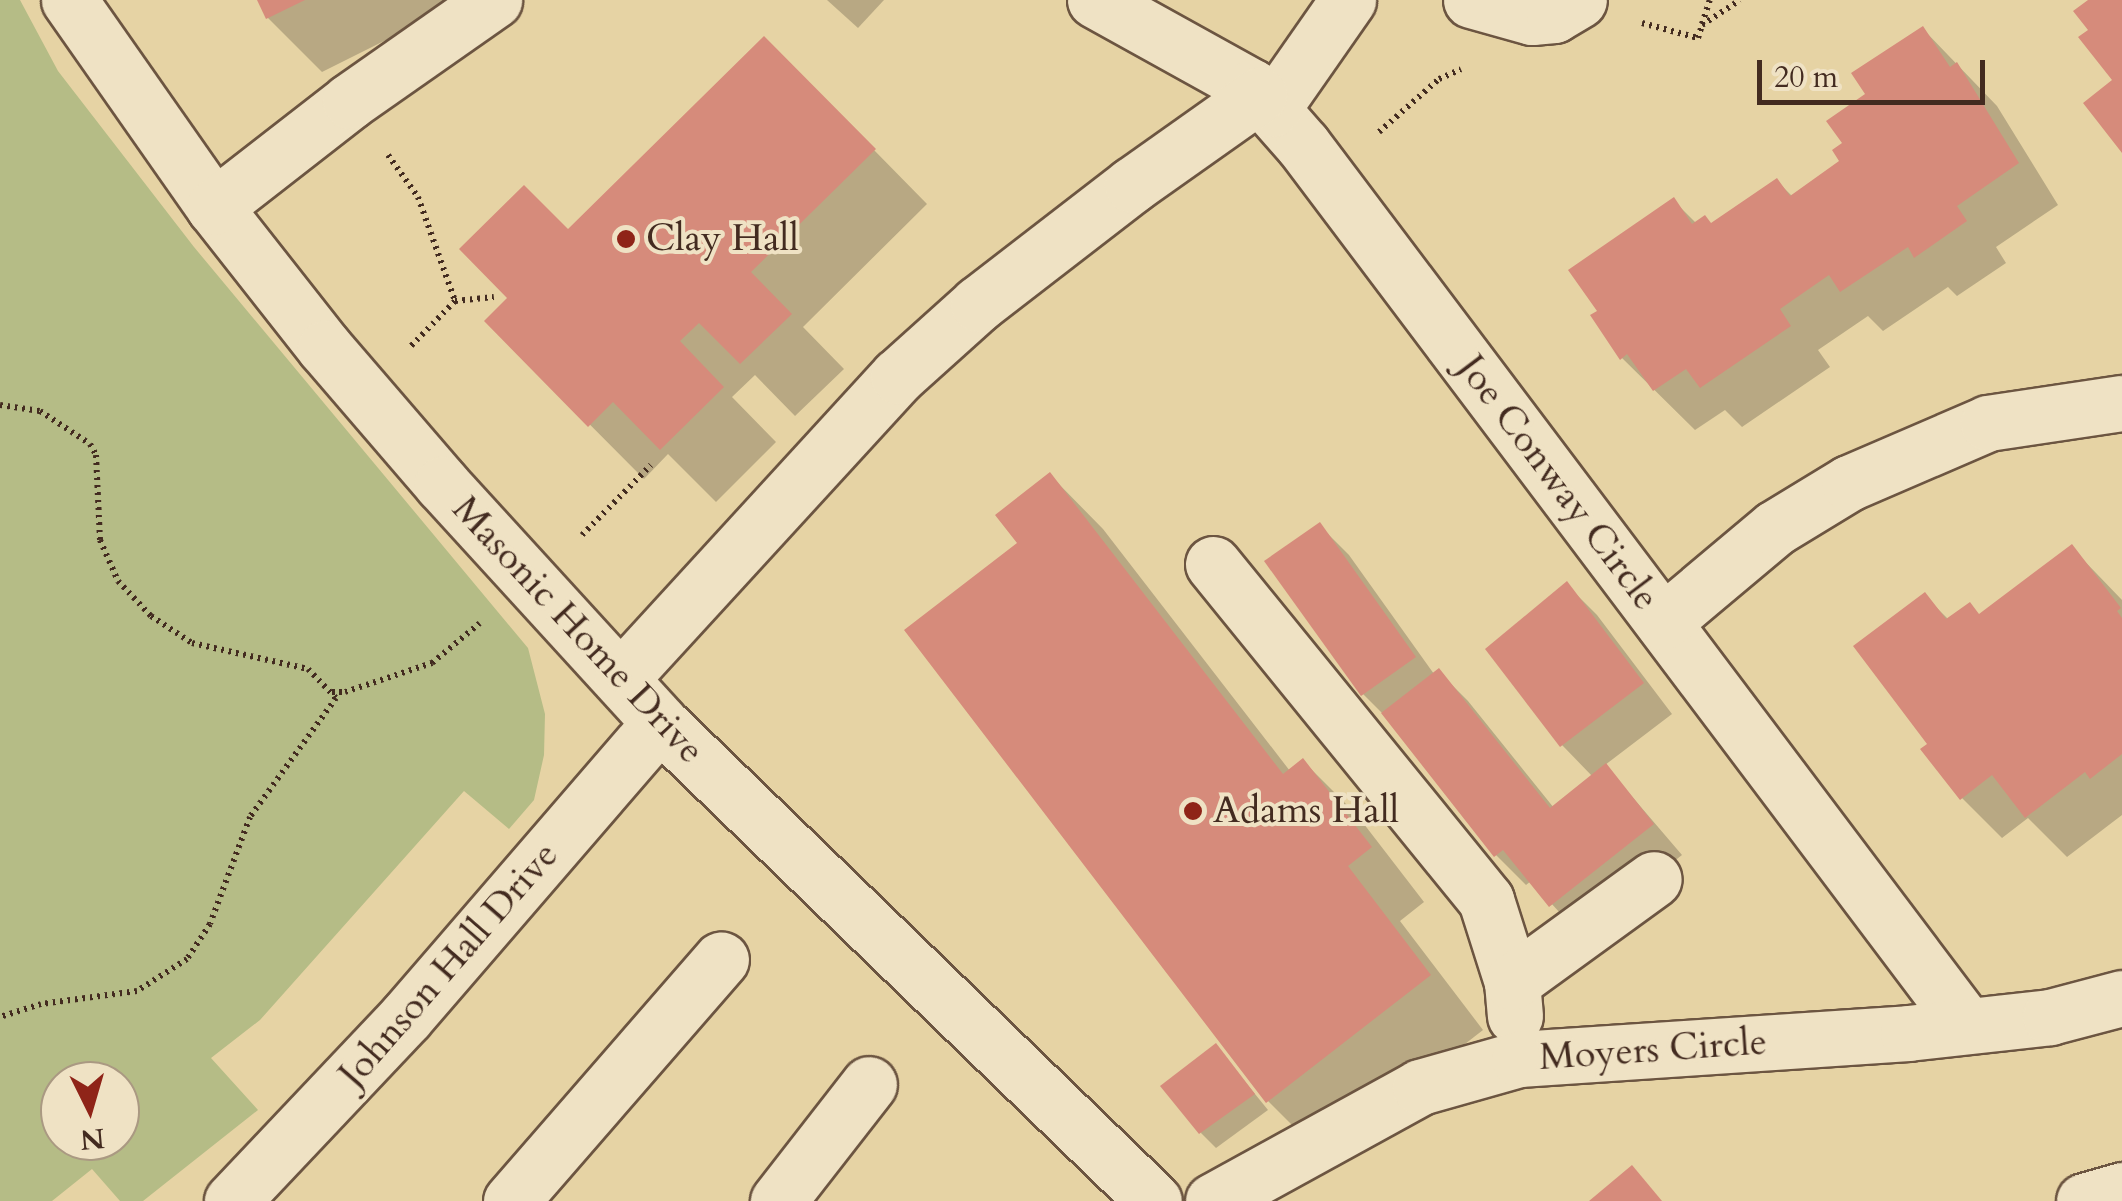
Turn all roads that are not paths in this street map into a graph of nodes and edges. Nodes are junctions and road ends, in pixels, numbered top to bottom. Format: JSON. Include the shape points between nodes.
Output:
{"nodes":[{"id":1,"x":68,"y":0,"type":"edge"},
{"id":2,"x":494,"y":0,"type":"edge"},
{"id":3,"x":1095,"y":0,"type":"edge"},
{"id":4,"x":1348,"y":0,"type":"edge"},
{"id":5,"x":1471,"y":0,"type":"edge"},
{"id":6,"x":1579,"y":0,"type":"edge"},
{"id":7,"x":1265,"y":102,"type":"junction"},
{"id":8,"x":214,"y":207,"type":"junction"},
{"id":9,"x":2122,"y":403,"type":"edge"},
{"id":10,"x":1213,"y":564,"type":"dead end"},
{"id":11,"x":1663,"y":622,"type":"junction"},
{"id":12,"x":622,"y":677,"type":"junction"},
{"id":13,"x":660,"y":723,"type":"junction"},
{"id":14,"x":1654,"y":878,"type":"dead end"},
{"id":15,"x":721,"y":959,"type":"dead end"},
{"id":16,"x":1512,"y":982,"type":"junction"},
{"id":17,"x":2122,"y":998,"type":"edge"},
{"id":18,"x":1967,"y":1026,"type":"junction"},
{"id":19,"x":1519,"y":1059,"type":"junction"},
{"id":20,"x":869,"y":1084,"type":"dead end"},
{"id":21,"x":2122,"y":1190,"type":"edge"},
{"id":22,"x":256,"y":1194,"type":"edge"},
{"id":23,"x":511,"y":1201,"type":"edge"},
{"id":24,"x":778,"y":1201,"type":"edge"},
{"id":25,"x":1154,"y":1201,"type":"edge"},
{"id":26,"x":1213,"y":1201,"type":"edge"},
{"id":27,"x":2084,"y":1201,"type":"edge"}],
"edges":[{"from":1,"to":8,"type":"street","name":"Masonic Home Drive"},
{"from":2,"to":8,"type":"street"},
{"from":3,"to":7,"type":"street","name":"Joe Conway Circle"},
{"from":4,"to":7,"type":"street"},
{"from":5,"to":6,"type":"street","via":[[1532,17],[1554,15]]},
{"from":7,"to":11,"type":"street","name":"Joe Conway Circle"},
{"from":7,"to":12,"type":"street","via":[[1132,185],[898,376]]},
{"from":8,"to":12,"type":"street","name":"Masonic Home Drive","via":[[442,484]]},
{"from":9,"to":11,"type":"street","via":[[1988,422],[1849,483],[1775,528]]},
{"from":10,"to":16,"type":"street","via":[[1486,900]]},
{"from":11,"to":18,"type":"street","name":"Joe Conway Circle"},
{"from":12,"to":13,"type":"street","name":"Masonic Home Drive"},
{"from":13,"to":22,"type":"street","name":"Johnson Hall Drive"},
{"from":13,"to":25,"type":"street","name":"Masonic Home Drive"},
{"from":14,"to":16,"type":"street"},
{"from":15,"to":23,"type":"street"},
{"from":16,"to":19,"type":"street"},
{"from":17,"to":18,"type":"street","name":"Moyers Circle"},
{"from":18,"to":19,"type":"street","name":"Moyers Circle"},
{"from":19,"to":26,"type":"street","name":"Moyers Circle","via":[[1420,1087]]},
{"from":20,"to":24,"type":"street"},
{"from":21,"to":27,"type":"street"}]}
